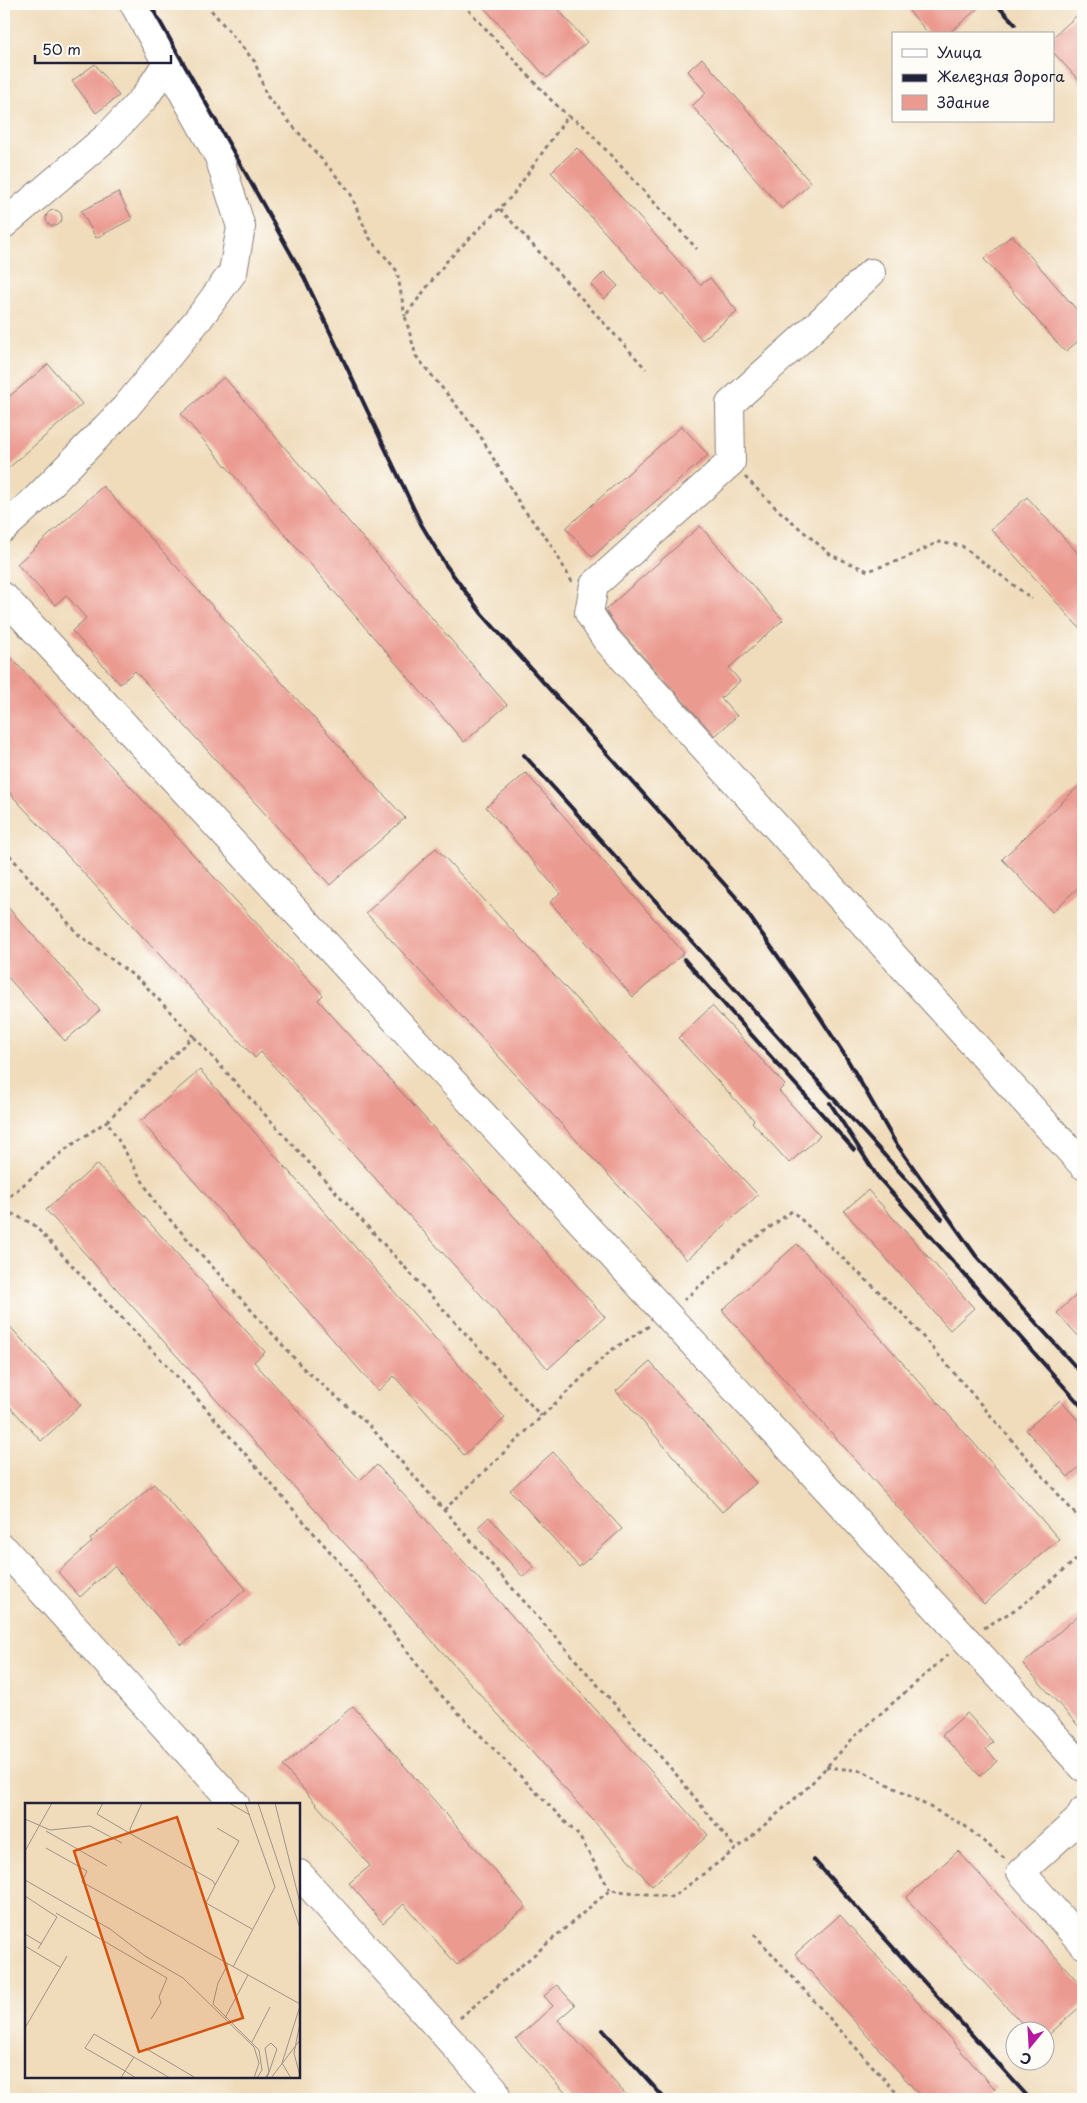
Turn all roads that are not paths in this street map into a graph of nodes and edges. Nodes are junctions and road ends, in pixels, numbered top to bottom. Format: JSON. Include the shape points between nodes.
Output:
{"nodes":[{"id":1,"x":134,"y":4,"type":"edge"},
{"id":2,"x":167,"y":63,"type":"junction"},
{"id":3,"x":4,"y":224,"type":"edge"},
{"id":4,"x":871,"y":273,"type":"dead end"},
{"id":5,"x":4,"y":528,"type":"edge"},
{"id":6,"x":4,"y":597,"type":"edge"},
{"id":7,"x":1083,"y":1165,"type":"edge"},
{"id":8,"x":4,"y":1549,"type":"edge"},
{"id":9,"x":1083,"y":1767,"type":"edge"},
{"id":10,"x":234,"y":1803,"type":"edge"},
{"id":11,"x":1083,"y":1811,"type":"edge"},
{"id":12,"x":300,"y":1875,"type":"edge"},
{"id":13,"x":1083,"y":1944,"type":"edge"},
{"id":14,"x":498,"y":2096,"type":"edge"}],
"edges":[{"from":1,"to":2,"type":"lane"},
{"from":2,"to":3,"type":"lane","via":[[145,97],[108,136]]},
{"from":2,"to":5,"type":"lane","via":[[219,157],[241,227],[233,272],[126,407]]},
{"from":4,"to":7,"type":"lane","via":[[730,404],[731,462],[594,585],[590,613],[606,639]]},
{"from":6,"to":9,"type":"lane"},
{"from":8,"to":10,"type":"lane"},
{"from":11,"to":13,"type":"lane","via":[[1078,1820],[1021,1872]]},
{"from":12,"to":14,"type":"lane"}]}
